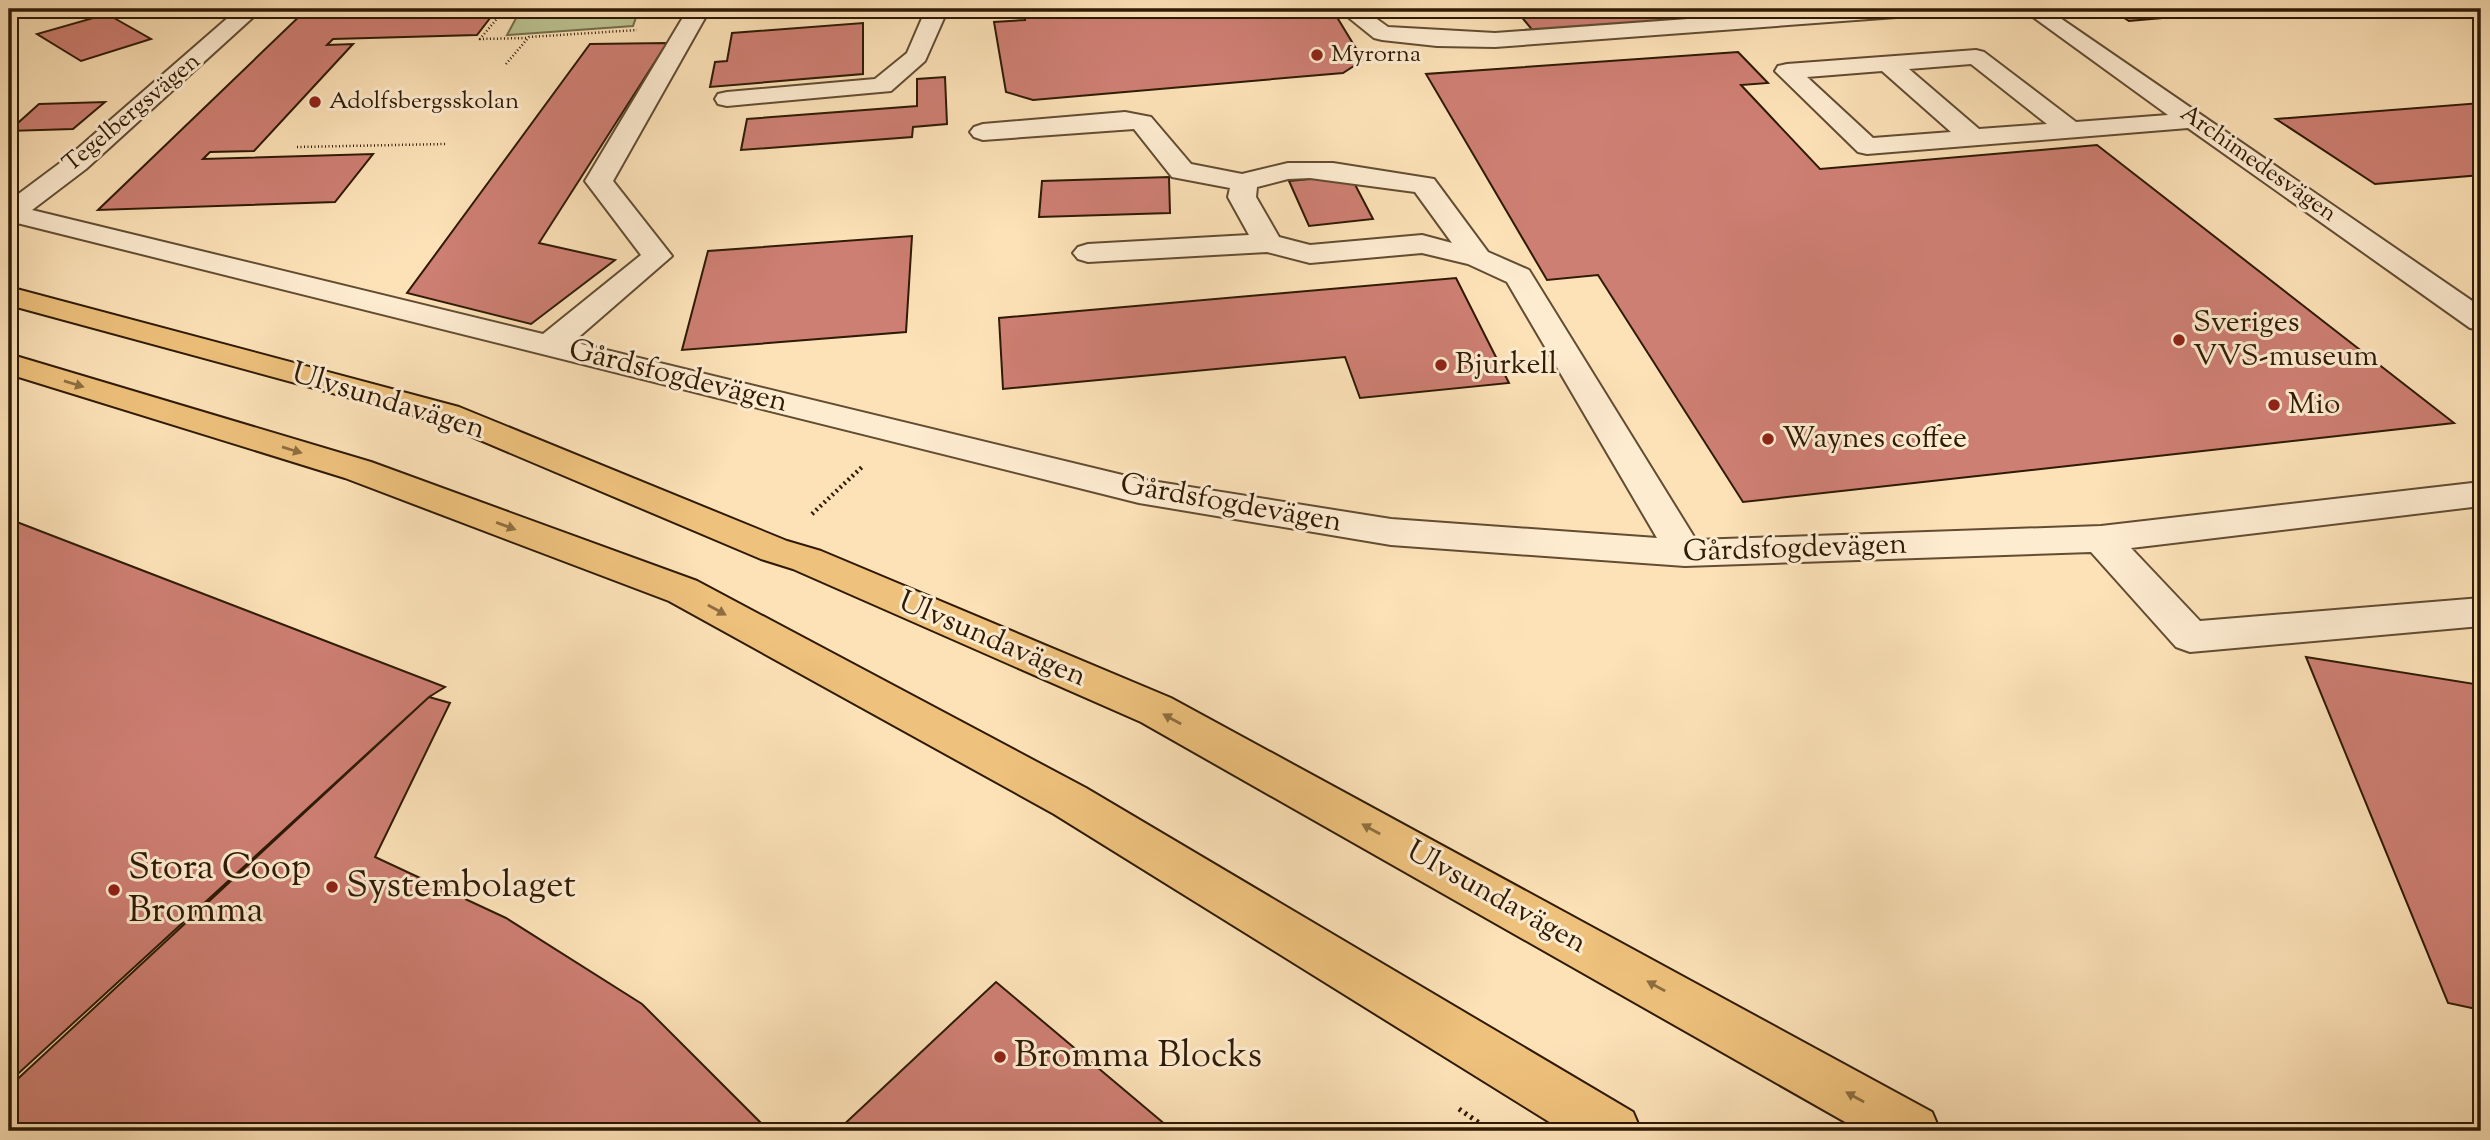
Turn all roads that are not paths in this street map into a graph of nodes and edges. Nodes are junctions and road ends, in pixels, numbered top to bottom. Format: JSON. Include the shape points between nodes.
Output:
{"nodes":[{"id":1,"x":213,"y":9,"type":"edge"},
{"id":2,"x":699,"y":9,"type":"edge"},
{"id":3,"x":937,"y":9,"type":"edge"},
{"id":4,"x":1349,"y":9,"type":"edge"},
{"id":5,"x":1910,"y":9,"type":"edge"},
{"id":6,"x":2033,"y":9,"type":"edge"},
{"id":7,"x":248,"y":10,"type":"edge"},
{"id":8,"x":1887,"y":63,"type":"junction"},
{"id":9,"x":727,"y":99,"type":"dead end"},
{"id":10,"x":2196,"y":120,"type":"junction"},
{"id":11,"x":2071,"y":130,"type":"junction"},
{"id":12,"x":983,"y":132,"type":"dead end"},
{"id":13,"x":1974,"y":138,"type":"junction"},
{"id":14,"x":1244,"y":182,"type":"junction"},
{"id":15,"x":9,"y":213,"type":"edge"},
{"id":16,"x":1268,"y":243,"type":"junction"},
{"id":17,"x":1088,"y":253,"type":"dead end"},
{"id":18,"x":1478,"y":258,"type":"junction"},
{"id":19,"x":9,"y":296,"type":"edge"},
{"id":20,"x":2481,"y":321,"type":"edge"},
{"id":21,"x":549,"y":345,"type":"junction"},
{"id":22,"x":9,"y":364,"type":"edge"},
{"id":23,"x":2481,"y":494,"type":"edge"},
{"id":24,"x":2101,"y":539,"type":"junction"},
{"id":25,"x":1685,"y":553,"type":"junction"},
{"id":26,"x":2481,"y":612,"type":"edge"},
{"id":27,"x":1614,"y":1131,"type":"edge"},
{"id":28,"x":1913,"y":1131,"type":"edge"}],
"edges":[{"from":1,"to":7,"type":"street"},
{"from":2,"to":21,"type":"street","via":[[599,181],[657,256]]},
{"from":3,"to":9,"type":"street","via":[[917,56],[882,86]]},
{"from":4,"to":5,"type":"street","via":[[1382,33],[1484,40]]},
{"from":6,"to":10,"type":"street","name":"Archimedesvägen"},
{"from":7,"to":15,"type":"street","name":"Tegelbergsvägen","via":[[77,163]]},
{"from":8,"to":11,"type":"street","via":[[1976,57]]},
{"from":8,"to":13,"type":"street"},
{"from":8,"to":13,"type":"street","via":[[1787,71],[1867,146]]},
{"from":10,"to":11,"type":"street"},
{"from":10,"to":20,"type":"street","name":"Archimedesvägen"},
{"from":11,"to":13,"type":"street"},
{"from":12,"to":14,"type":"street","via":[[1142,122],[1182,171]]},
{"from":14,"to":16,"type":"street","via":[[1242,197]]},
{"from":14,"to":18,"type":"street","via":[[1263,174],[1331,170],[1424,185]]},
{"from":15,"to":21,"type":"street","name":"Gårdsfogdevägen"},
{"from":16,"to":17,"type":"street"},
{"from":16,"to":18,"type":"street","via":[[1310,254],[1422,244]]},
{"from":18,"to":25,"type":"street","via":[[1518,276]]},
{"from":28,"to":19,"type":"main road","name":"Ulvsundavägen","one_way":true,"via":[[1156,710],[807,560],[447,414]]},
{"from":21,"to":25,"type":"street","name":"Gårdsfogdevägen","via":[[1139,491],[1391,532]]},
{"from":22,"to":27,"type":"main road","one_way":true,"via":[[358,470],[683,591],[1070,801]]},
{"from":23,"to":24,"type":"street","name":"Gårdsfogdevägen"},
{"from":24,"to":25,"type":"street","name":"Gårdsfogdevägen"},
{"from":24,"to":26,"type":"street","via":[[2190,637]]}]}
